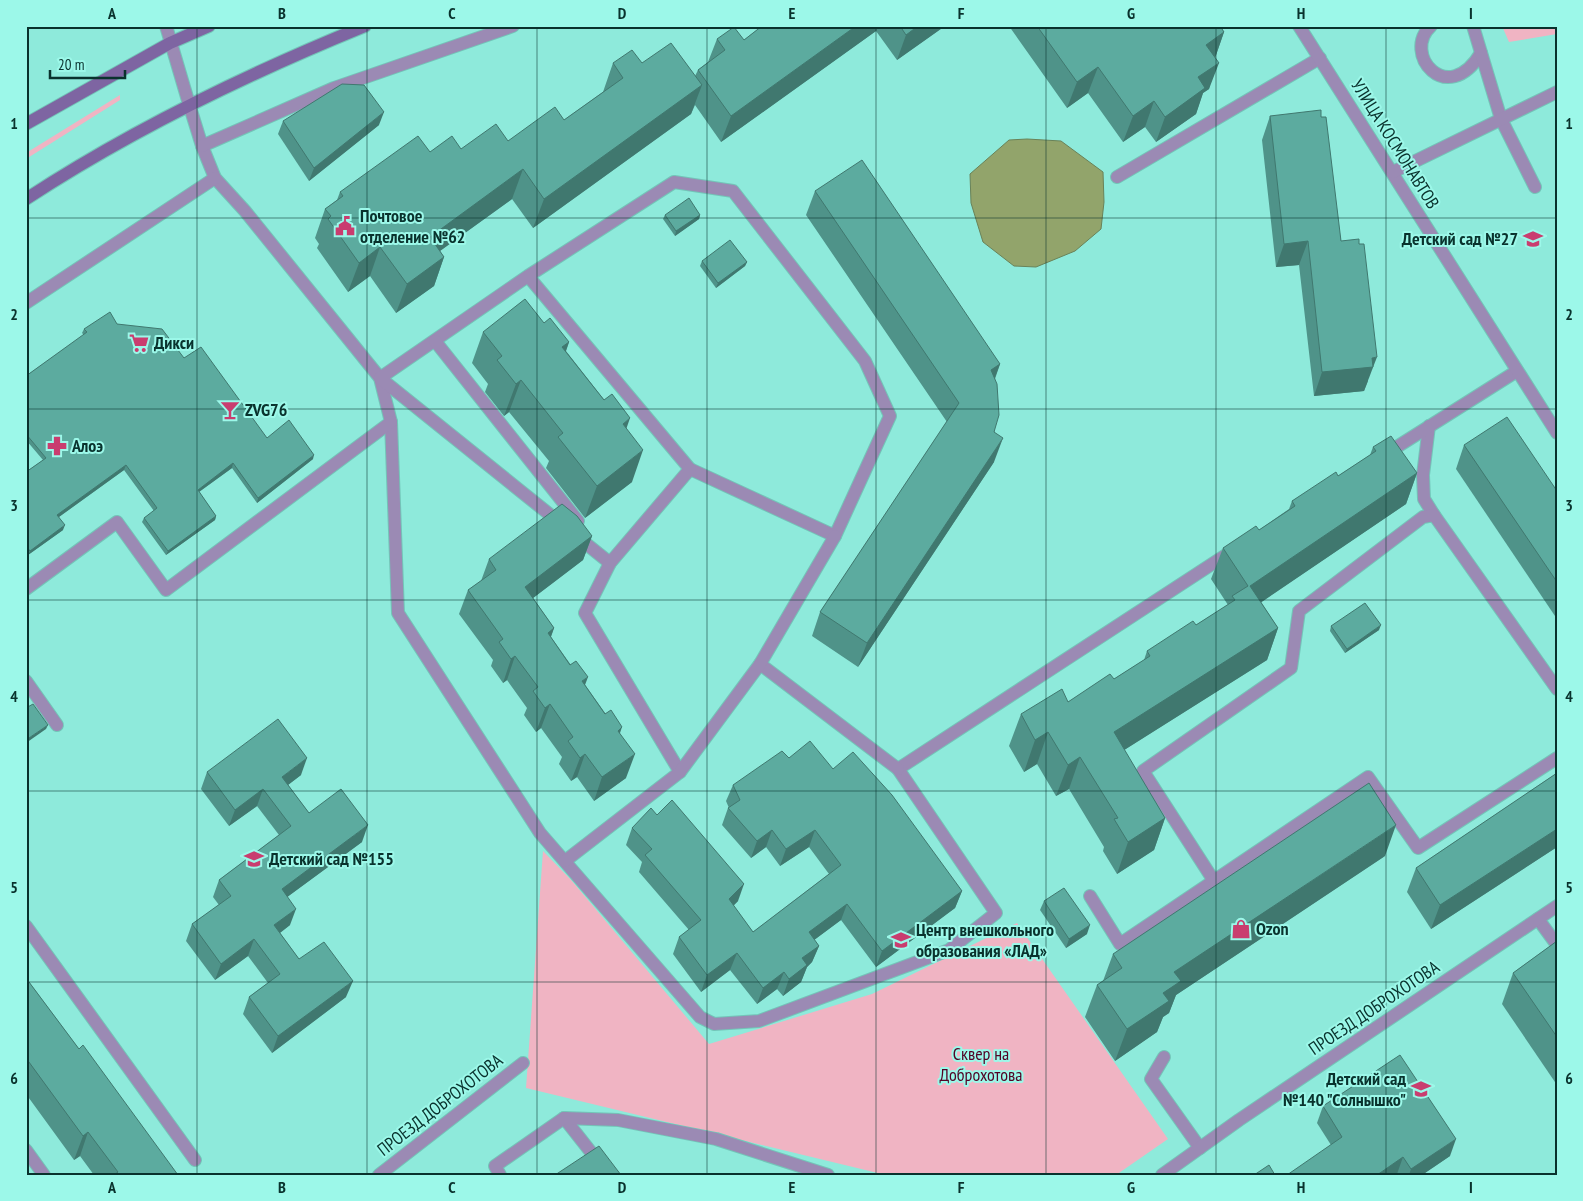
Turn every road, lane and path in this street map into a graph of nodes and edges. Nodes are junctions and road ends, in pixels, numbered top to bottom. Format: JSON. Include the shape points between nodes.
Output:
{"nodes":[{"id":1,"x":166,"y":26,"type":"edge"},
{"id":2,"x":208,"y":26,"type":"edge"},
{"id":3,"x":365,"y":26,"type":"edge"},
{"id":4,"x":513,"y":26,"type":"edge"},
{"id":5,"x":1300,"y":26,"type":"edge"},
{"id":6,"x":1431,"y":26,"type":"edge"},
{"id":7,"x":1472,"y":27,"type":"edge"},
{"id":8,"x":170,"y":43,"type":"junction"},
{"id":9,"x":1481,"y":53,"type":"junction"},
{"id":10,"x":1320,"y":58,"type":"junction"},
{"id":11,"x":1557,"y":92,"type":"edge"},
{"id":12,"x":189,"y":104,"type":"junction"},
{"id":13,"x":1501,"y":119,"type":"junction"},
{"id":14,"x":26,"y":124,"type":"edge"},
{"id":15,"x":202,"y":146,"type":"junction"},
{"id":16,"x":1393,"y":172,"type":"junction"},
{"id":17,"x":1117,"y":177,"type":"dead end"},
{"id":18,"x":215,"y":178,"type":"junction"},
{"id":19,"x":1536,"y":186,"type":"dead end"},
{"id":20,"x":26,"y":199,"type":"edge"},
{"id":21,"x":528,"y":276,"type":"junction"},
{"id":22,"x":26,"y":303,"type":"edge"},
{"id":23,"x":435,"y":341,"type":"junction"},
{"id":24,"x":1517,"y":371,"type":"junction"},
{"id":25,"x":380,"y":378,"type":"junction"},
{"id":26,"x":391,"y":422,"type":"junction"},
{"id":27,"x":1429,"y":426,"type":"junction"},
{"id":28,"x":1557,"y":433,"type":"edge"},
{"id":29,"x":1370,"y":463,"type":"edge"},
{"id":30,"x":690,"y":470,"type":"junction"},
{"id":31,"x":1434,"y":515,"type":"junction"},
{"id":32,"x":835,"y":536,"type":"junction"},
{"id":33,"x":1246,"y":543,"type":"edge"},
{"id":34,"x":610,"y":563,"type":"junction"},
{"id":35,"x":26,"y":589,"type":"edge"},
{"id":36,"x":760,"y":664,"type":"junction"},
{"id":37,"x":26,"y":681,"type":"edge"},
{"id":38,"x":1557,"y":689,"type":"edge"},
{"id":39,"x":57,"y":725,"type":"dead end"},
{"id":40,"x":1557,"y":758,"type":"edge"},
{"id":41,"x":898,"y":769,"type":"junction"},
{"id":42,"x":680,"y":772,"type":"junction"},
{"id":43,"x":565,"y":860,"type":"junction"},
{"id":44,"x":1214,"y":881,"type":"junction"},
{"id":45,"x":1090,"y":896,"type":"dead end"},
{"id":46,"x":1557,"y":906,"type":"edge"},
{"id":47,"x":1538,"y":919,"type":"junction"},
{"id":48,"x":26,"y":926,"type":"edge"},
{"id":49,"x":1557,"y":945,"type":"edge"},
{"id":50,"x":1164,"y":1057,"type":"dead end"},
{"id":51,"x":523,"y":1063,"type":"dead end"},
{"id":52,"x":564,"y":1118,"type":"junction"},
{"id":53,"x":1200,"y":1148,"type":"junction"},
{"id":54,"x":26,"y":1150,"type":"edge"},
{"id":55,"x":194,"y":1160,"type":"dead end"},
{"id":56,"x":44,"y":1175,"type":"edge"},
{"id":57,"x":380,"y":1175,"type":"edge"},
{"id":58,"x":500,"y":1175,"type":"edge"},
{"id":59,"x":609,"y":1175,"type":"edge"},
{"id":60,"x":828,"y":1175,"type":"edge"},
{"id":61,"x":1162,"y":1175,"type":"edge"}],
"edges":[{"from":1,"to":8,"type":"street"},
{"from":2,"to":8,"type":"main road"},
{"from":3,"to":12,"type":"main road"},
{"from":4,"to":15,"type":"street","via":[[334,88]]},
{"from":5,"to":10,"type":"street","name":"УЛИЦА КОСМОНАВТОВ"},
{"from":6,"to":9,"type":"street","via":[[1424,36],[1422,54],[1431,70],[1440,75],[1459,76],[1468,71]]},
{"from":7,"to":9,"type":"street"},
{"from":8,"to":12,"type":"street"},
{"from":8,"to":14,"type":"main road"},
{"from":9,"to":13,"type":"street"},
{"from":10,"to":16,"type":"street","name":"УЛИЦА КОСМОНАВТОВ"},
{"from":10,"to":17,"type":"street"},
{"from":11,"to":13,"type":"street"},
{"from":12,"to":15,"type":"street"},
{"from":12,"to":20,"type":"main road","via":[[121,140]]},
{"from":13,"to":16,"type":"street"},
{"from":13,"to":19,"type":"street"},
{"from":15,"to":18,"type":"street"},
{"from":16,"to":24,"type":"street","name":"УЛИЦА КОСМОНАВТОВ"},
{"from":18,"to":22,"type":"street"},
{"from":18,"to":25,"type":"street"},
{"from":21,"to":23,"type":"street"},
{"from":21,"to":30,"type":"street"},
{"from":21,"to":32,"type":"street","via":[[674,182],[733,191],[865,361],[890,416]]},
{"from":23,"to":25,"type":"street"},
{"from":23,"to":34,"type":"street"},
{"from":24,"to":27,"type":"street"},
{"from":24,"to":28,"type":"street","name":"УЛИЦА КОСМОНАВТОВ"},
{"from":25,"to":26,"type":"street"},
{"from":25,"to":34,"type":"street"},
{"from":26,"to":35,"type":"street","via":[[166,590],[117,522]]},
{"from":26,"to":43,"type":"street","via":[[398,613],[540,833]]},
{"from":27,"to":29,"type":"street"},
{"from":27,"to":31,"type":"street","via":[[1423,475],[1424,499]]},
{"from":30,"to":32,"type":"street"},
{"from":30,"to":34,"type":"street"},
{"from":31,"to":38,"type":"street"},
{"from":31,"to":44,"type":"street","via":[[1423,517],[1299,611],[1292,668],[1143,771]]},
{"from":32,"to":36,"type":"street"},
{"from":33,"to":41,"type":"street"},
{"from":34,"to":42,"type":"street","via":[[585,613]]},
{"from":36,"to":41,"type":"street"},
{"from":36,"to":42,"type":"street"},
{"from":37,"to":39,"type":"street"},
{"from":40,"to":44,"type":"street","via":[[1418,848],[1368,776]]},
{"from":41,"to":43,"type":"street","via":[[996,912],[949,950],[759,1021],[714,1024],[700,1017]]},
{"from":42,"to":43,"type":"street"},
{"from":44,"to":45,"type":"street","via":[[1120,944]]},
{"from":46,"to":47,"type":"street","name":"ПРОЕЗД ДОБРОХОТОВА"},
{"from":47,"to":49,"type":"street"},
{"from":47,"to":53,"type":"street","name":"ПРОЕЗД ДОБРОХОТОВА"},
{"from":48,"to":55,"type":"street"},
{"from":50,"to":53,"type":"street","via":[[1151,1079]]},
{"from":51,"to":57,"type":"street","name":"ПРОЕЗД ДОБРОХОТОВА"},
{"from":52,"to":58,"type":"street","via":[[495,1166]]},
{"from":52,"to":59,"type":"street"},
{"from":52,"to":60,"type":"street","via":[[618,1120],[716,1139]]},
{"from":53,"to":61,"type":"street","name":"ПРОЕЗД ДОБРОХОТОВА"},
{"from":54,"to":56,"type":"street"}]}
